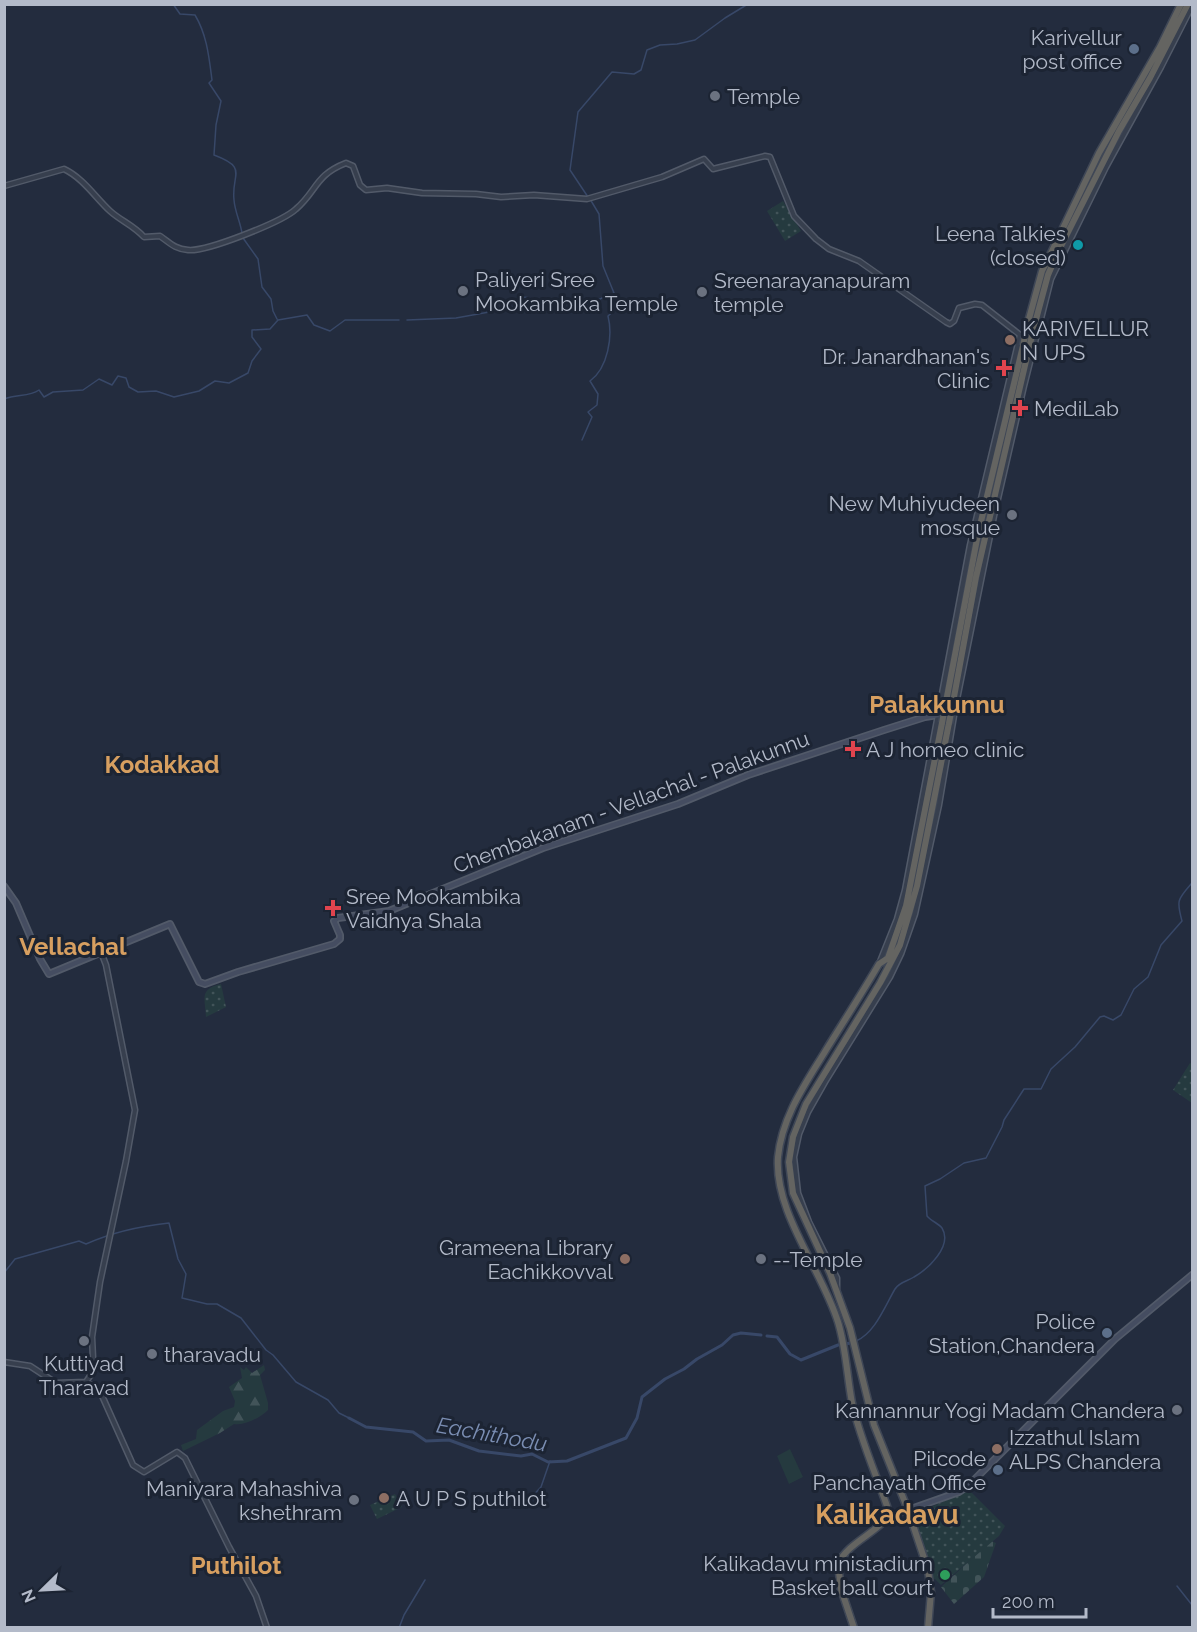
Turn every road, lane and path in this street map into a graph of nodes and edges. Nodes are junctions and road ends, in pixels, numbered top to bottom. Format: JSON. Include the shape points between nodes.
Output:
{"nodes":[{"id":1,"x":1181,"y":4,"type":"edge"},
{"id":2,"x":1188,"y":4,"type":"edge"},
{"id":3,"x":1192,"y":6,"type":"edge"},
{"id":4,"x":1103,"y":168,"type":"junction"},
{"id":5,"x":4,"y":186,"type":"edge"},
{"id":6,"x":1031,"y":327,"type":"junction"},
{"id":7,"x":1020,"y":335,"type":"junction"},
{"id":8,"x":1029,"y":346,"type":"junction"},
{"id":9,"x":938,"y":715,"type":"junction"},
{"id":10,"x":946,"y":723,"type":"junction"},
{"id":11,"x":4,"y":886,"type":"edge"},
{"id":12,"x":101,"y":952,"type":"junction"},
{"id":13,"x":879,"y":964,"type":"junction"},
{"id":14,"x":1192,"y":1275,"type":"edge"},
{"id":15,"x":837,"y":1293,"type":"junction"},
{"id":16,"x":4,"y":1362,"type":"edge"},
{"id":17,"x":86,"y":1382,"type":"junction"},
{"id":18,"x":908,"y":1510,"type":"junction"},
{"id":19,"x":888,"y":1517,"type":"junction"},
{"id":20,"x":267,"y":1628,"type":"edge"},
{"id":21,"x":854,"y":1628,"type":"edge"},
{"id":22,"x":928,"y":1628,"type":"edge"}],
"edges":[{"from":1,"to":6,"type":"highway","via":[[1052,251],[1039,281]]},
{"from":2,"to":4,"type":"highway"},
{"from":3,"to":4,"type":"street"},
{"from":4,"to":6,"type":"highway","via":[[1048,275]]},
{"from":4,"to":8,"type":"street","via":[[1051,279]]},
{"from":5,"to":7,"type":"street","via":[[64,169],[144,237],[160,236],[170,245],[192,251],[242,236],[291,213],[320,179],[346,163],[353,166],[366,190],[587,199],[662,177],[704,159],[713,169],[765,156],[770,157],[794,216],[830,249],[859,261],[950,324],[959,308],[982,305]]},
{"from":6,"to":8,"type":"highway","bridge":true},
{"from":7,"to":8,"type":"street"},
{"from":7,"to":9,"type":"street","via":[[970,545]]},
{"from":8,"to":10,"type":"highway","bridge":true},
{"from":8,"to":15,"type":"street","via":[[915,914],[890,977],[808,1112],[796,1145],[798,1193],[837,1278]]},
{"from":9,"to":12,"type":"main road","name":"Chembakanam - Vellachal - Palakunnu","via":[[748,775],[678,804],[543,848],[388,911],[338,918],[334,921],[340,939],[334,944],[209,983],[199,982],[170,924]]},
{"from":9,"to":13,"type":"street","via":[[905,890]]},
{"from":10,"to":13,"type":"highway","via":[[906,906],[888,958]]},
{"from":10,"to":15,"type":"highway","via":[[917,886],[900,945],[806,1104],[790,1149],[793,1193]]},
{"from":11,"to":12,"type":"main road","name":"Chembakanam - Vellachal - Palakunnu","via":[[49,974]]},
{"from":12,"to":17,"type":"street","via":[[135,1108],[100,1282],[92,1337],[96,1367]]},
{"from":13,"to":19,"type":"highway","via":[[798,1096],[778,1157],[789,1214],[839,1325],[852,1403]]},
{"from":14,"to":18,"type":"main road","via":[[1115,1339],[968,1486]]},
{"from":15,"to":18,"type":"highway","via":[[850,1328],[874,1425]]},
{"from":16,"to":17,"type":"street","via":[[30,1366],[56,1383]]},
{"from":17,"to":20,"type":"street","via":[[99,1389],[138,1469],[144,1472],[177,1452],[185,1458],[256,1596]]},
{"from":18,"to":19,"type":"main road"},
{"from":18,"to":22,"type":"highway","via":[[928,1570]]},
{"from":19,"to":21,"type":"highway","via":[[846,1552],[838,1564],[841,1589]]}]}
